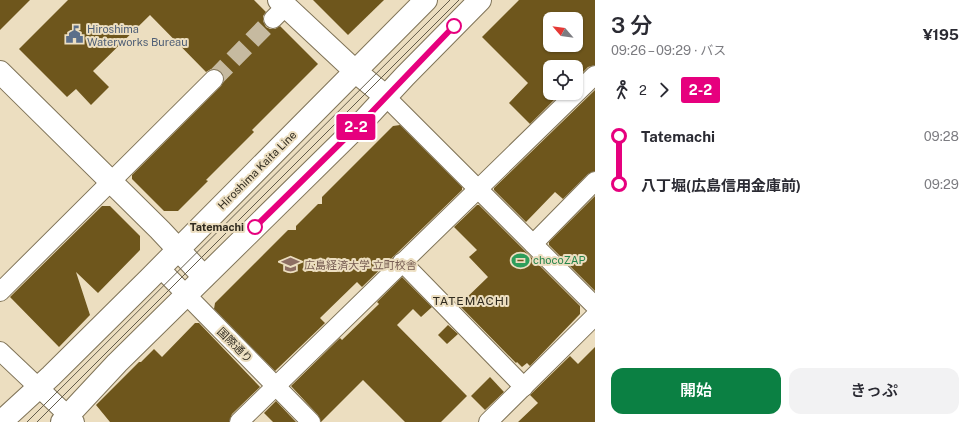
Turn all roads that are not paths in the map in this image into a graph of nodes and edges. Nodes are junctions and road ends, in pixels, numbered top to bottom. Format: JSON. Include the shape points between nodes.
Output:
{"nodes":[{"id":1,"x":426,"y":0,"type":"edge"},
{"id":2,"x":480,"y":0,"type":"edge"},
{"id":3,"x":279,"y":9,"type":"edge"},
{"id":4,"x":355,"y":71,"type":"junction"},
{"id":5,"x":0,"y":72,"type":"edge"},
{"id":6,"x":595,"y":75,"type":"edge"},
{"id":7,"x":214,"y":79,"type":"tunnel mouth"},
{"id":8,"x":385,"y":96,"type":"junction"},
{"id":9,"x":595,"y":181,"type":"edge"},
{"id":10,"x":111,"y":182,"type":"junction"},
{"id":11,"x":478,"y":189,"type":"junction"},
{"id":12,"x":533,"y":244,"type":"junction"},
{"id":13,"x":178,"y":250,"type":"junction"},
{"id":14,"x":402,"y":262,"type":"junction"},
{"id":15,"x":160,"y":268,"type":"junction"},
{"id":16,"x":204,"y":277,"type":"junction"},
{"id":17,"x":0,"y":292,"type":"edge"},
{"id":18,"x":186,"y":295,"type":"junction"},
{"id":19,"x":595,"y":306,"type":"edge"},
{"id":20,"x":595,"y":316,"type":"edge"},
{"id":21,"x":0,"y":351,"type":"edge"},
{"id":22,"x":275,"y":386,"type":"junction"},
{"id":23,"x":38,"y":387,"type":"junction"},
{"id":24,"x":524,"y":387,"type":"junction"},
{"id":25,"x":69,"y":420,"type":"edge"},
{"id":26,"x":1,"y":422,"type":"edge"},
{"id":27,"x":239,"y":422,"type":"edge"},
{"id":28,"x":311,"y":422,"type":"edge"},
{"id":29,"x":488,"y":422,"type":"edge"}],
"edges":[{"from":1,"to":4,"type":"main road","name":"Hiroshima Kaita Line"},
{"from":2,"to":8,"type":"main road"},
{"from":3,"to":4,"type":"main road"},
{"from":4,"to":8,"type":"main road"},
{"from":4,"to":13,"type":"main road","name":"Hiroshima Kaita Line"},
{"from":5,"to":10,"type":"main road"},
{"from":6,"to":11,"type":"street"},
{"from":7,"to":10,"type":"street"},
{"from":8,"to":11,"type":"street"},
{"from":8,"to":16,"type":"main road"},
{"from":9,"to":12,"type":"street"},
{"from":10,"to":13,"type":"main road"},
{"from":10,"to":17,"type":"street"},
{"from":11,"to":12,"type":"street"},
{"from":11,"to":14,"type":"street"},
{"from":12,"to":19,"type":"street"},
{"from":13,"to":15,"type":"main road","name":"Hiroshima Kaita Line"},
{"from":13,"to":16,"type":"main road"},
{"from":14,"to":22,"type":"street"},
{"from":14,"to":24,"type":"street"},
{"from":15,"to":18,"type":"street","name":"国際通り"},
{"from":15,"to":23,"type":"main road","name":"Hiroshima Kaita Line"},
{"from":16,"to":18,"type":"main road"},
{"from":18,"to":22,"type":"street","name":"国際通り"},
{"from":18,"to":25,"type":"main road","via":[[117,363]]},
{"from":20,"to":24,"type":"street"},
{"from":21,"to":23,"type":"street"},
{"from":22,"to":27,"type":"street"},
{"from":22,"to":28,"type":"street","name":"国際通り"},
{"from":23,"to":25,"type":"street"},
{"from":23,"to":26,"type":"main road","name":"Hiroshima Kaita Line"},
{"from":24,"to":29,"type":"street"}]}
